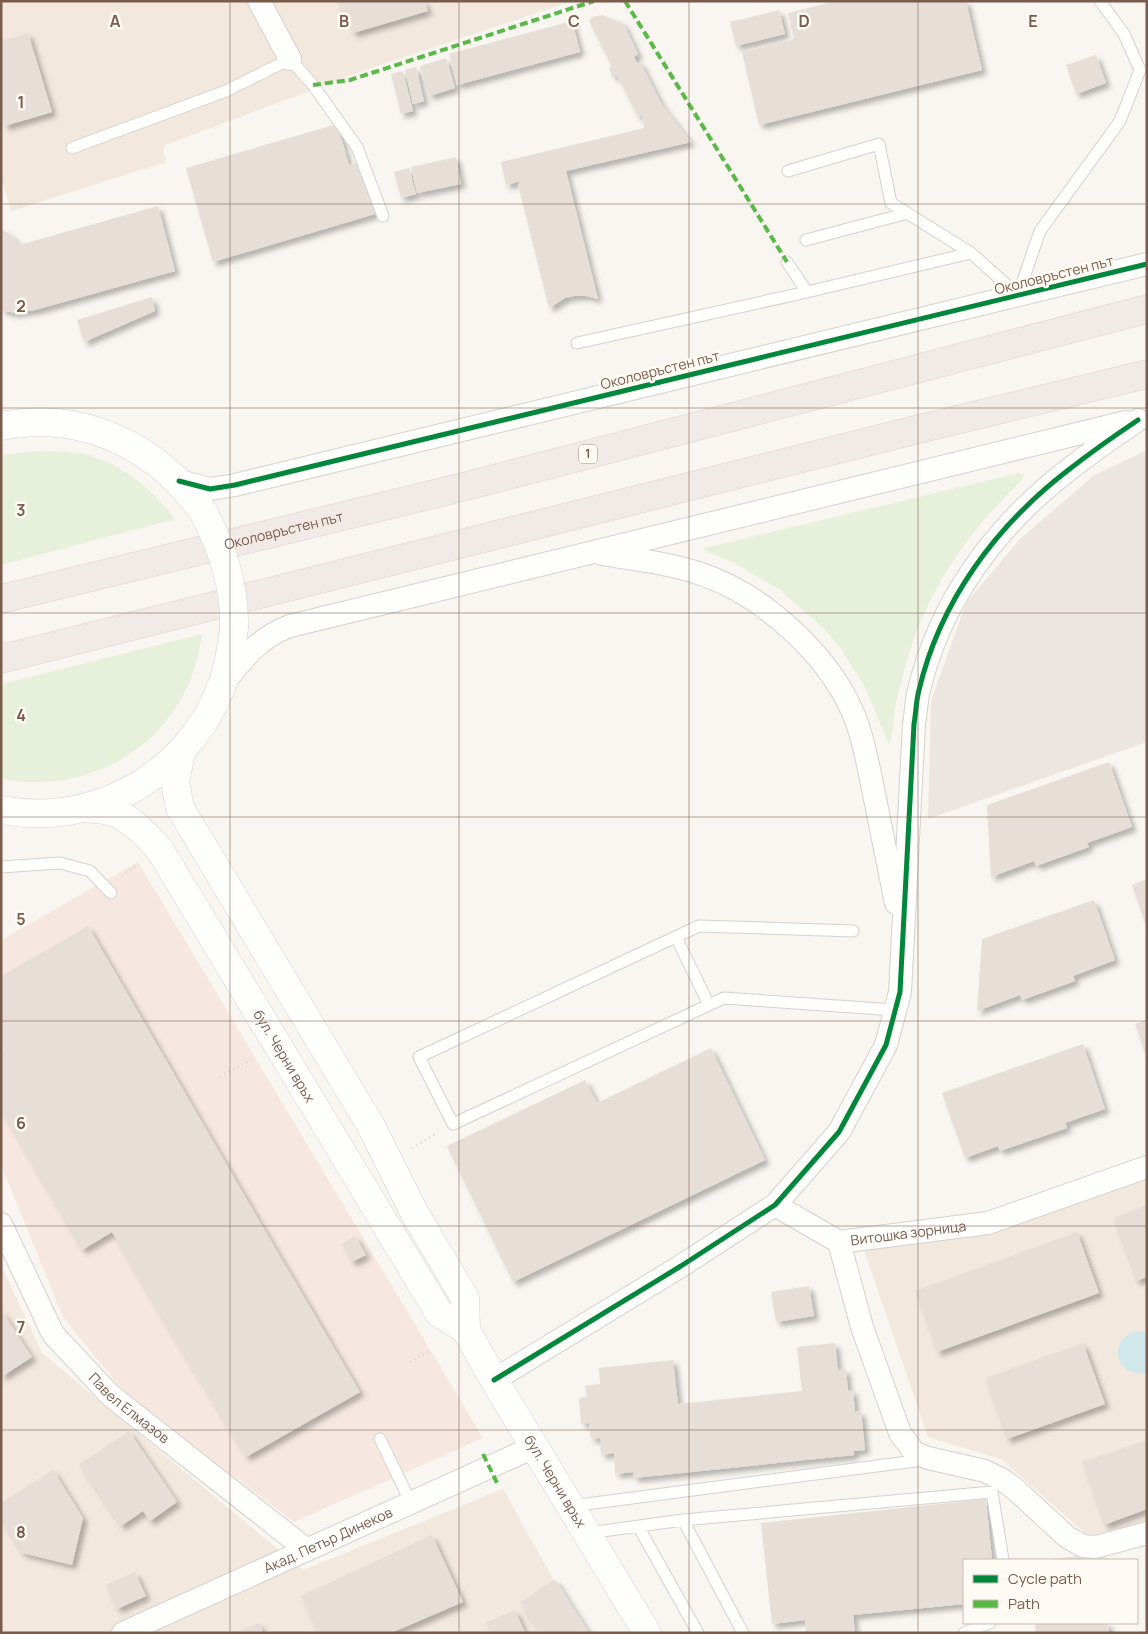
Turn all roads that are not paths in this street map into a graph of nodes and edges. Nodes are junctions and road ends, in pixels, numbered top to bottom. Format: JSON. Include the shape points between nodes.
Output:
{"nodes":[{"id":1,"x":259,"y":1,"type":"edge"},
{"id":2,"x":1100,"y":1,"type":"edge"},
{"id":3,"x":290,"y":59,"type":"junction"},
{"id":4,"x":72,"y":148,"type":"dead end"},
{"id":5,"x":788,"y":171,"type":"dead end"},
{"id":6,"x":908,"y":213,"type":"junction"},
{"id":7,"x":383,"y":216,"type":"dead end"},
{"id":8,"x":806,"y":240,"type":"dead end"},
{"id":9,"x":971,"y":254,"type":"junction"},
{"id":10,"x":787,"y":262,"type":"dead end"},
{"id":11,"x":1147,"y":264,"type":"edge"},
{"id":12,"x":808,"y":292,"type":"junction"},
{"id":13,"x":1018,"y":295,"type":"junction"},
{"id":14,"x":1147,"y":309,"type":"edge"},
{"id":15,"x":578,"y":343,"type":"dead end"},
{"id":16,"x":1147,"y":374,"type":"edge"},
{"id":17,"x":1142,"y":418,"type":"edge"},
{"id":18,"x":3,"y":425,"type":"edge"},
{"id":19,"x":179,"y":482,"type":"junction"},
{"id":20,"x":591,"y":553,"type":"junction"},
{"id":21,"x":1,"y":599,"type":"edge"},
{"id":22,"x":1,"y":659,"type":"edge"},
{"id":23,"x":222,"y":687,"type":"junction"},
{"id":24,"x":181,"y":752,"type":"junction"},
{"id":25,"x":84,"y":808,"type":"junction"},
{"id":26,"x":1,"y":810,"type":"edge"},
{"id":27,"x":1,"y":867,"type":"edge"},
{"id":28,"x":108,"y":891,"type":"road end"},
{"id":29,"x":853,"y":931,"type":"dead end"},
{"id":30,"x":902,"y":936,"type":"junction"},
{"id":31,"x":676,"y":937,"type":"junction"},
{"id":32,"x":709,"y":1005,"type":"junction"},
{"id":33,"x":895,"y":1010,"type":"junction"},
{"id":34,"x":1147,"y":1167,"type":"edge"},
{"id":35,"x":775,"y":1205,"type":"junction"},
{"id":36,"x":1,"y":1224,"type":"edge"},
{"id":37,"x":839,"y":1242,"type":"junction"},
{"id":38,"x":466,"y":1330,"type":"junction"},
{"id":39,"x":494,"y":1380,"type":"junction"},
{"id":40,"x":380,"y":1439,"type":"dead end"},
{"id":41,"x":534,"y":1447,"type":"junction"},
{"id":42,"x":930,"y":1458,"type":"junction"},
{"id":43,"x":411,"y":1503,"type":"junction"},
{"id":44,"x":571,"y":1506,"type":"junction"},
{"id":45,"x":683,"y":1520,"type":"junction"},
{"id":46,"x":638,"y":1526,"type":"junction"},
{"id":47,"x":588,"y":1533,"type":"junction"},
{"id":48,"x":1147,"y":1533,"type":"edge"},
{"id":49,"x":307,"y":1550,"type":"junction"},
{"id":50,"x":1003,"y":1559,"type":"edge"},
{"id":51,"x":987,"y":1624,"type":"edge"},
{"id":52,"x":123,"y":1633,"type":"edge"},
{"id":53,"x":647,"y":1633,"type":"edge"},
{"id":54,"x":698,"y":1633,"type":"edge"},
{"id":55,"x":743,"y":1633,"type":"edge"},
{"id":56,"x":964,"y":1633,"type":"edge"}],
"edges":[{"from":1,"to":3,"type":"street"},
{"from":2,"to":13,"type":"lane","via":[[1124,34],[1140,70],[1120,120],[1040,231]]},
{"from":3,"to":4,"type":"lane","via":[[226,91]]},
{"from":3,"to":7,"type":"lane","via":[[314,84],[357,147]]},
{"from":5,"to":6,"type":"lane","via":[[879,144],[891,203]]},
{"from":6,"to":8,"type":"lane"},
{"from":6,"to":9,"type":"lane"},
{"from":9,"to":12,"type":"lane"},
{"from":9,"to":13,"type":"lane"},
{"from":10,"to":12,"type":"lane"},
{"from":11,"to":13,"type":"street","name":"Околовръстен път"},
{"from":12,"to":15,"type":"lane"},
{"from":13,"to":19,"type":"street","name":"Околовръстен път","via":[[235,485],[210,489]]},
{"from":14,"to":21,"type":"highway","name":"Околовръстен път","number":"1","via":[[468,486]]},
{"from":16,"to":22,"type":"highway"},
{"from":17,"to":20,"type":"street"},
{"from":17,"to":30,"type":"street","via":[[1066,472],[1008,526],[959,589],[943,620],[919,691],[914,724]]},
{"from":18,"to":19,"type":"main road","via":[[42,422],[98,432],[142,452]]},
{"from":19,"to":23,"type":"main road","bridge":true,"via":[[204,513],[226,560],[231,582],[234,628]]},
{"from":20,"to":23,"type":"street","via":[[283,628],[258,643]]},
{"from":20,"to":30,"type":"street","via":[[655,562],[731,586],[765,609],[807,646],[847,701],[866,750]]},
{"from":23,"to":24,"type":"main road","via":[[201,728]]},
{"from":24,"to":25,"type":"main road","via":[[130,791]]},
{"from":24,"to":38,"type":"main road","name":"бул. Черни връх","via":[[175,782],[180,808],[371,1126],[415,1214],[465,1298]]},
{"from":25,"to":26,"type":"main road","via":[[56,814]]},
{"from":25,"to":38,"type":"main road","name":"бул. Черни връх","via":[[106,810],[124,818],[144,832],[160,850],[439,1313]]},
{"from":27,"to":28,"type":"lane","via":[[60,863],[90,871]]},
{"from":29,"to":31,"type":"lane","via":[[699,926]]},
{"from":30,"to":33,"type":"street","via":[[900,992]]},
{"from":31,"to":32,"type":"lane"},
{"from":31,"to":32,"type":"lane","via":[[419,1057],[453,1124]]},
{"from":32,"to":33,"type":"lane","via":[[724,998]]},
{"from":33,"to":35,"type":"street","via":[[886,1045],[839,1132]]},
{"from":34,"to":37,"type":"street","name":"Витошка зорница","via":[[988,1223]]},
{"from":35,"to":37,"type":"street"},
{"from":35,"to":39,"type":"street"},
{"from":36,"to":49,"type":"street","name":"Павел Елмазов","via":[[53,1334],[104,1389]]},
{"from":37,"to":42,"type":"street","name":"Витошка зорница","via":[[862,1327],[900,1434],[914,1452]]},
{"from":38,"to":39,"type":"main road","name":"бул. Черни връх"},
{"from":39,"to":41,"type":"main road","name":"бул. Черни връх"},
{"from":40,"to":43,"type":"lane"},
{"from":41,"to":43,"type":"street","name":"Акад. Петър Динеков"},
{"from":41,"to":44,"type":"main road","name":"бул. Черни връх"},
{"from":42,"to":44,"type":"lane"},
{"from":42,"to":48,"type":"street","via":[[985,1471],[1003,1480],[1067,1537],[1084,1546],[1096,1547]]},
{"from":43,"to":49,"type":"street","name":"Акад. Петър Динеков"},
{"from":44,"to":47,"type":"main road","name":"бул. Черни връх"},
{"from":45,"to":46,"type":"lane"},
{"from":45,"to":50,"type":"lane","via":[[992,1492]]},
{"from":45,"to":55,"type":"lane"},
{"from":46,"to":47,"type":"lane"},
{"from":46,"to":54,"type":"lane"},
{"from":47,"to":53,"type":"main road","name":"бул. Черни връх"},
{"from":49,"to":52,"type":"street","name":"Акад. Петър Динеков"},
{"from":51,"to":56,"type":"lane"}]}
